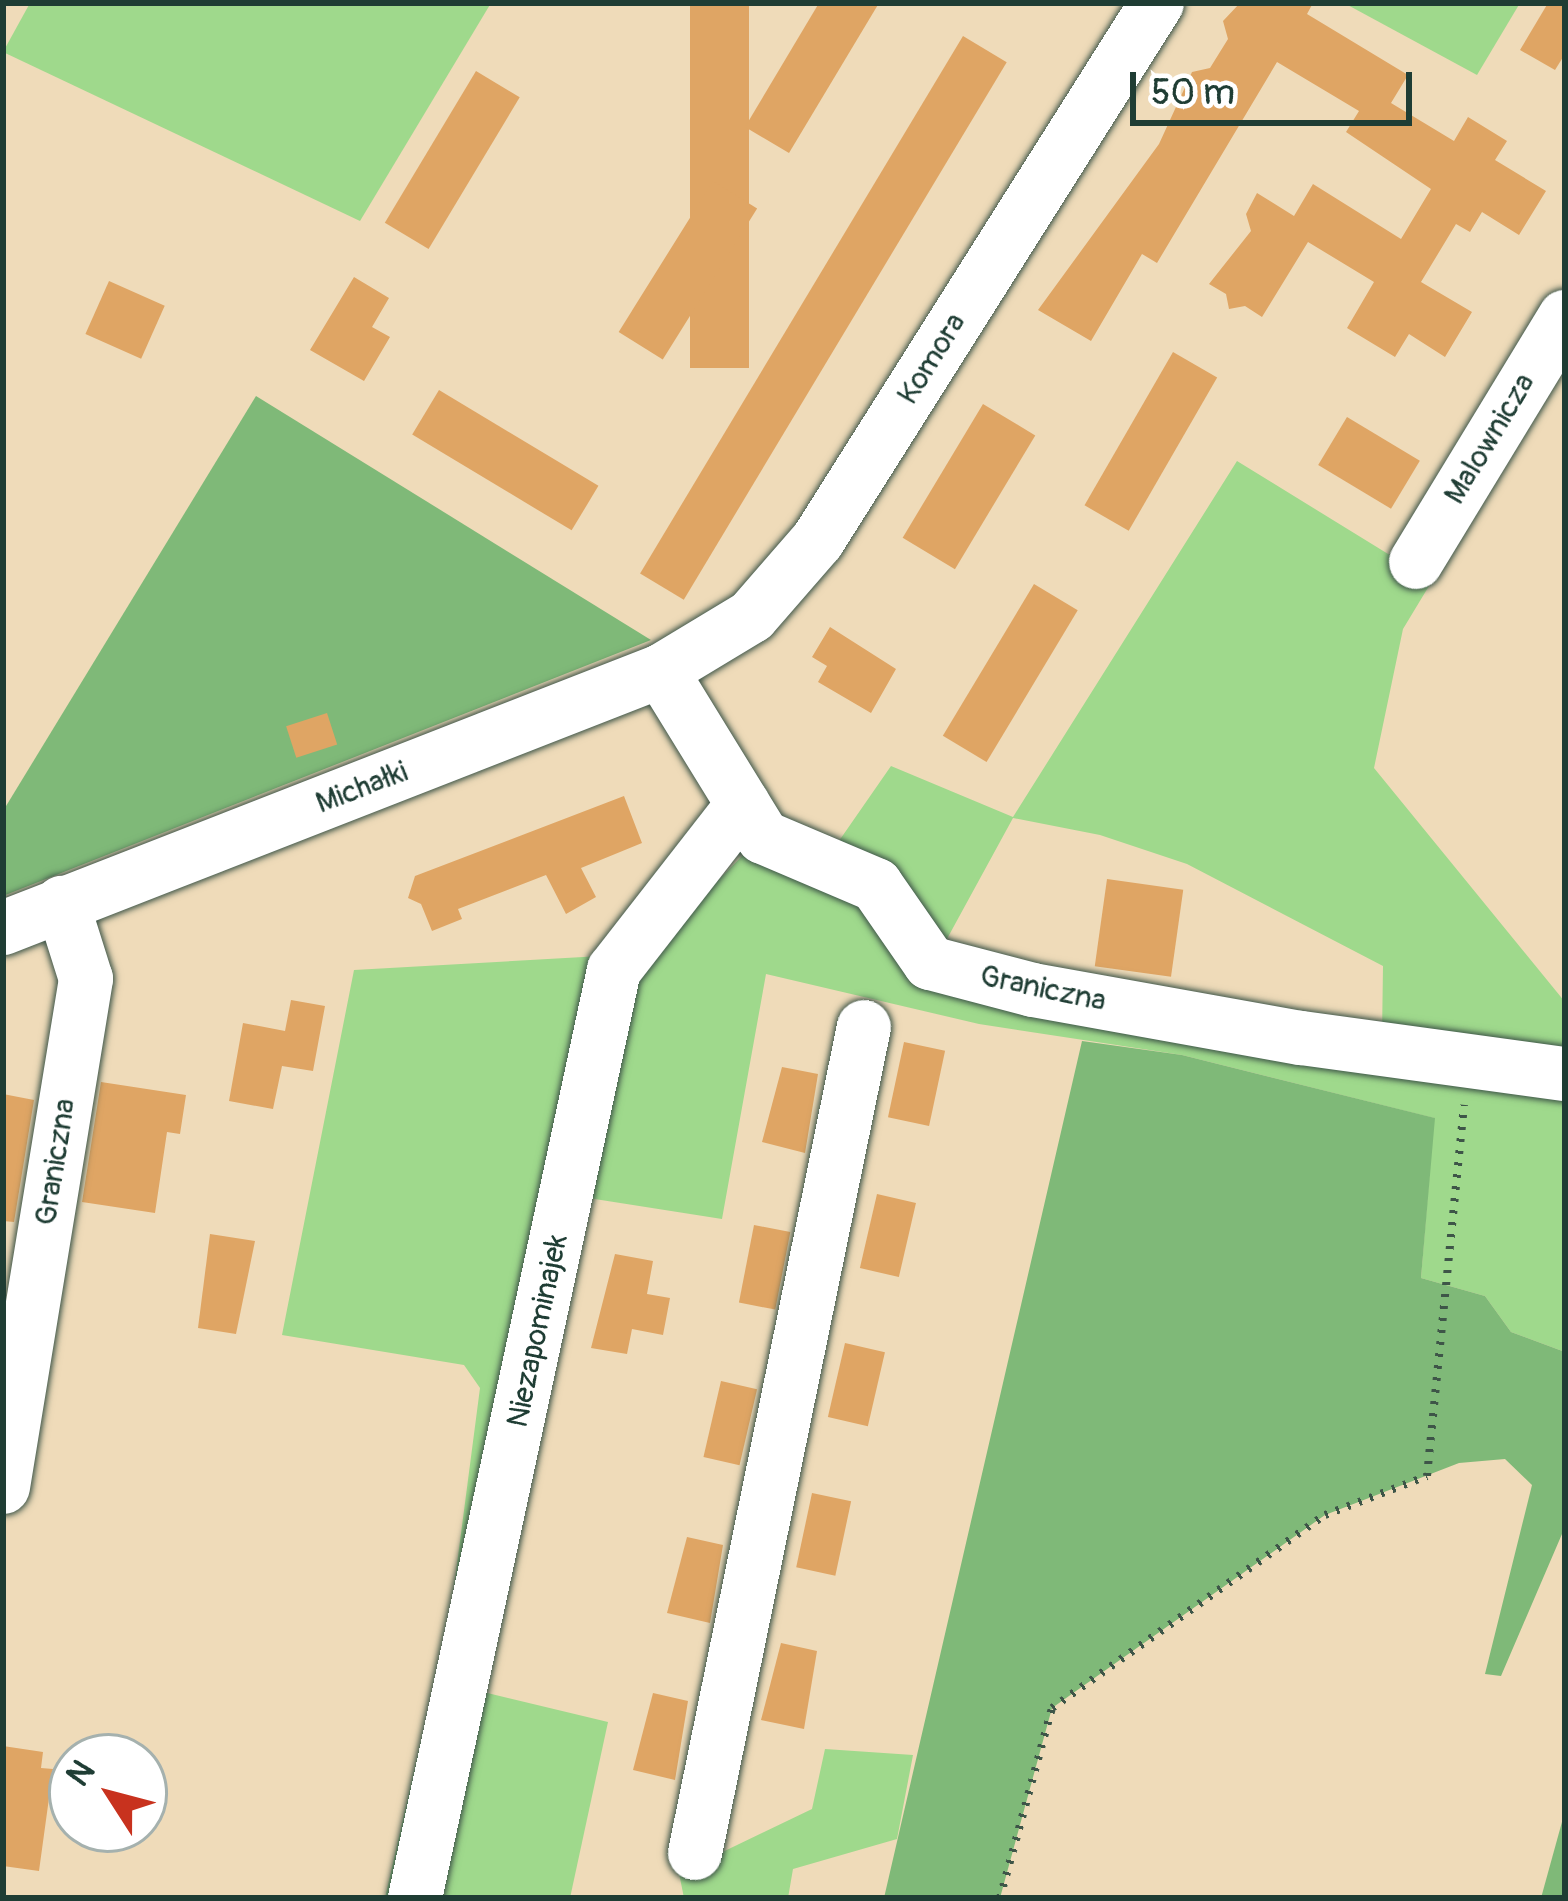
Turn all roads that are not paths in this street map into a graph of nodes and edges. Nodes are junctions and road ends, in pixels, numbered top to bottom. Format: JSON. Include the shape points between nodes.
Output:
{"nodes":[{"id":1,"x":1157,"y":3,"type":"edge"},
{"id":2,"x":1565,"y":316,"type":"edge"},
{"id":3,"x":1416,"y":562,"type":"dead end"},
{"id":4,"x":661,"y":671,"type":"junction"},
{"id":5,"x":743,"y":803,"type":"junction"},
{"id":6,"x":62,"y":903,"type":"junction"},
{"id":7,"x":3,"y":928,"type":"edge"},
{"id":8,"x":864,"y":1027,"type":"dead end"},
{"id":9,"x":1565,"y":1074,"type":"edge"},
{"id":10,"x":3,"y":1487,"type":"edge"},
{"id":11,"x":695,"y":1852,"type":"dead end"},
{"id":12,"x":415,"y":1898,"type":"edge"}],
"edges":[{"from":1,"to":4,"type":"street","name":"Komora","via":[[791,578],[707,648]]},
{"from":2,"to":3,"type":"street","name":"Malownicza"},
{"from":4,"to":5,"type":"street","name":"Graniczna"},
{"from":4,"to":6,"type":"street","name":"Michałki"},
{"from":5,"to":9,"type":"street","name":"Graniczna","via":[[763,837],[877,885],[930,963],[1033,990]]},
{"from":5,"to":12,"type":"street","name":"Niezapominajek","via":[[614,970]]},
{"from":6,"to":7,"type":"street"},
{"from":6,"to":10,"type":"street","name":"Graniczna","via":[[86,979]]},
{"from":8,"to":11,"type":"street"}]}
